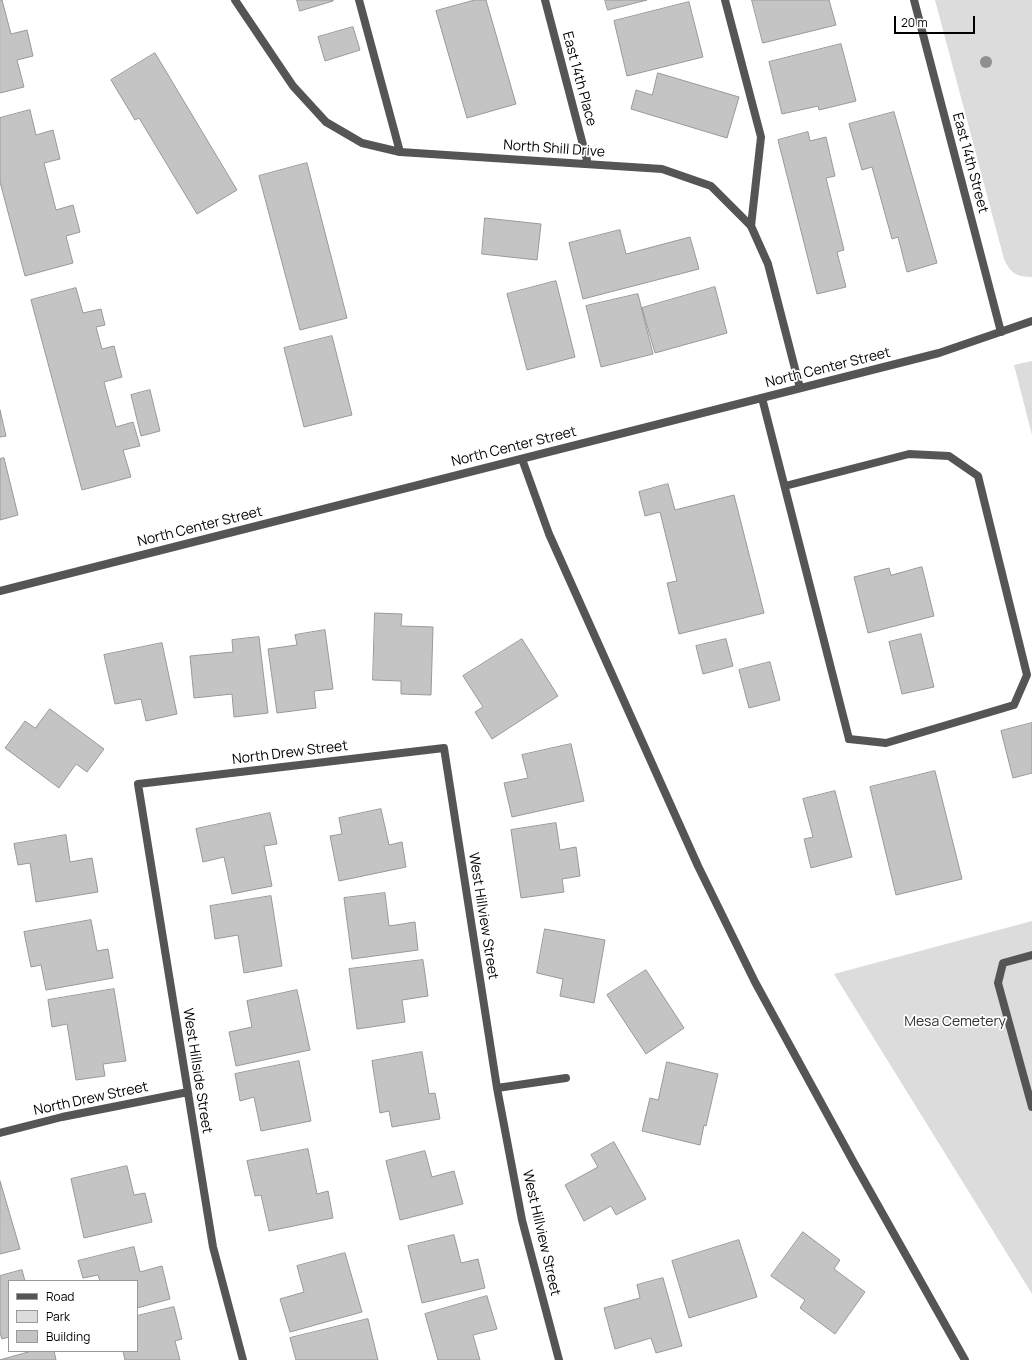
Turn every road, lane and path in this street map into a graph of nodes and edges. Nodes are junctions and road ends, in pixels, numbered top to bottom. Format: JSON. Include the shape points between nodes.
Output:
{"nodes":[{"id":1,"x":235,"y":0,"type":"edge"},
{"id":2,"x":359,"y":0,"type":"edge"},
{"id":3,"x":545,"y":0,"type":"edge"},
{"id":4,"x":724,"y":0,"type":"edge"},
{"id":5,"x":914,"y":0,"type":"edge"},
{"id":6,"x":400,"y":152,"type":"junction"},
{"id":7,"x":588,"y":164,"type":"junction"},
{"id":8,"x":751,"y":226,"type":"junction"},
{"id":9,"x":1032,"y":322,"type":"edge"},
{"id":10,"x":1001,"y":332,"type":"junction"},
{"id":11,"x":800,"y":388,"type":"junction"},
{"id":12,"x":762,"y":398,"type":"junction"},
{"id":13,"x":522,"y":459,"type":"junction"},
{"id":14,"x":785,"y":486,"type":"junction"},
{"id":15,"x":0,"y":591,"type":"edge"},
{"id":16,"x":444,"y":748,"type":"joint"},
{"id":17,"x":138,"y":784,"type":"joint"},
{"id":18,"x":1032,"y":955,"type":"edge"},
{"id":19,"x":566,"y":1078,"type":"dead end"},
{"id":20,"x":497,"y":1088,"type":"junction"},
{"id":21,"x":188,"y":1092,"type":"junction"},
{"id":22,"x":1032,"y":1107,"type":"edge"},
{"id":23,"x":0,"y":1133,"type":"edge"},
{"id":24,"x":243,"y":1360,"type":"edge"},
{"id":25,"x":559,"y":1360,"type":"edge"},
{"id":26,"x":965,"y":1360,"type":"edge"}],
"edges":[{"from":1,"to":6,"type":"street","name":"North Shill Drive","via":[[293,86],[326,122],[362,143]]},
{"from":2,"to":6,"type":"street"},
{"from":3,"to":7,"type":"street","name":"East 14th Place"},
{"from":4,"to":8,"type":"street","via":[[761,137]]},
{"from":5,"to":10,"type":"street","name":"East 14th Street"},
{"from":6,"to":7,"type":"street","name":"North Shill Drive"},
{"from":7,"to":8,"type":"street","name":"North Shill Drive","via":[[662,169],[711,186]]},
{"from":8,"to":11,"type":"street","name":"North Shill Drive","via":[[768,264]]},
{"from":9,"to":10,"type":"street","name":"North Center Street"},
{"from":10,"to":11,"type":"street","name":"North Center Street","via":[[939,353]]},
{"from":11,"to":12,"type":"street","name":"North Center Street"},
{"from":12,"to":13,"type":"street","name":"North Center Street"},
{"from":12,"to":14,"type":"street"},
{"from":13,"to":15,"type":"street","name":"North Center Street"},
{"from":13,"to":26,"type":"street","via":[[552,541],[698,866],[755,982]]},
{"from":14,"to":14,"type":"street","via":[[850,739],[886,743],[1014,705],[1027,675],[978,476],[949,456],[909,454]]},
{"from":16,"to":17,"type":"street","name":"North Drew Street"},
{"from":16,"to":20,"type":"street","name":"West Hillview Street"},
{"from":17,"to":21,"type":"street","name":"West Hillside Street"},
{"from":18,"to":22,"type":"street","via":[[1003,963],[998,984]]},
{"from":19,"to":20,"type":"street"},
{"from":20,"to":25,"type":"street","name":"West Hillview Street","via":[[522,1220]]},
{"from":21,"to":23,"type":"street","name":"North Drew Street","via":[[62,1117]]},
{"from":21,"to":24,"type":"street","name":"West Hillside Street","via":[[212,1247]]}]}
